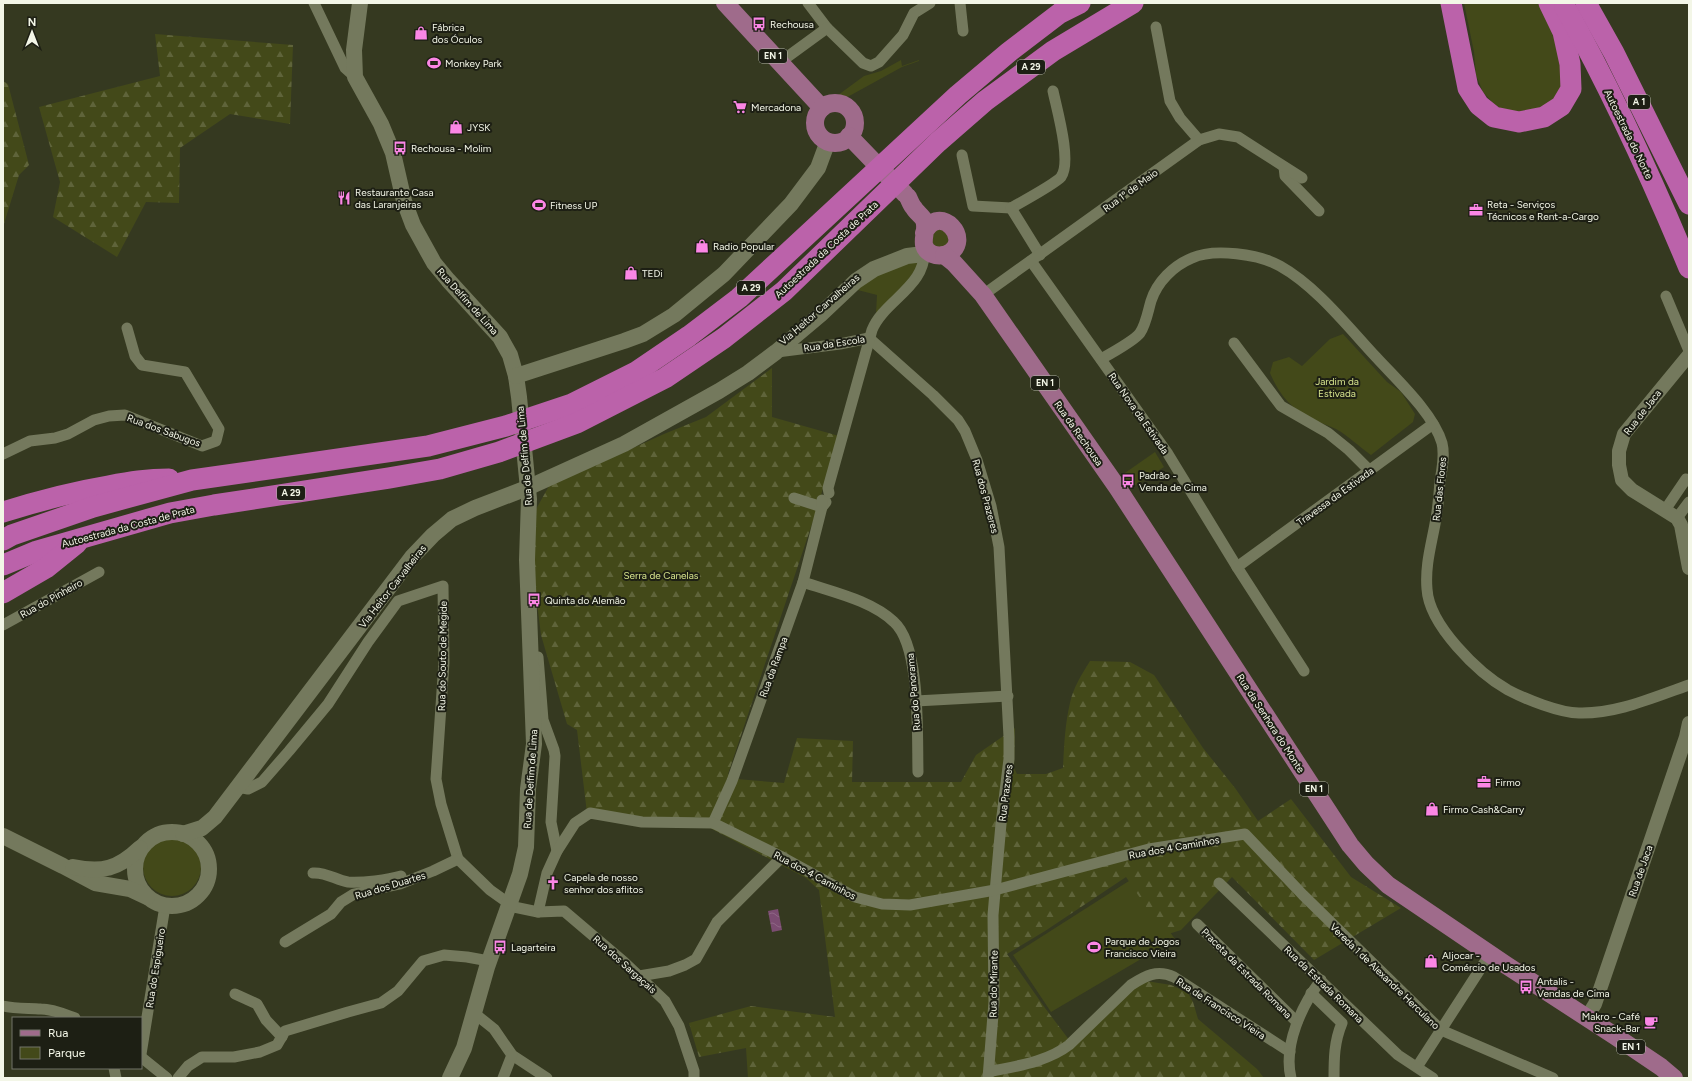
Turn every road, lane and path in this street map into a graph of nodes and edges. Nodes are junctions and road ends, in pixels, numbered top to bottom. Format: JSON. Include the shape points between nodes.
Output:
{"nodes":[{"id":1,"x":314,"y":3,"type":"edge"},
{"id":2,"x":360,"y":3,"type":"edge"},
{"id":3,"x":725,"y":3,"type":"edge"},
{"id":4,"x":808,"y":3,"type":"edge"},
{"id":5,"x":930,"y":3,"type":"edge"},
{"id":6,"x":960,"y":3,"type":"edge"},
{"id":7,"x":1080,"y":3,"type":"edge"},
{"id":8,"x":1133,"y":3,"type":"edge"},
{"id":9,"x":1451,"y":3,"type":"edge"},
{"id":10,"x":1549,"y":3,"type":"edge"},
{"id":11,"x":1563,"y":3,"type":"edge"},
{"id":12,"x":1586,"y":3,"type":"edge"},
{"id":13,"x":1156,"y":27,"type":"dead end"},
{"id":14,"x":828,"y":28,"type":"junction"},
{"id":15,"x":963,"y":31,"type":"dead end"},
{"id":16,"x":336,"y":50,"type":"junction"},
{"id":17,"x":354,"y":50,"type":"junction"},
{"id":18,"x":779,"y":63,"type":"junction"},
{"id":19,"x":355,"y":77,"type":"junction"},
{"id":20,"x":1053,"y":91,"type":"dead end"},
{"id":21,"x":822,"y":108,"type":"junction"},
{"id":22,"x":849,"y":136,"type":"junction"},
{"id":23,"x":1199,"y":140,"type":"junction"},
{"id":24,"x":828,"y":141,"type":"junction"},
{"id":25,"x":962,"y":155,"type":"dead end"},
{"id":26,"x":1284,"y":167,"type":"junction"},
{"id":27,"x":1302,"y":178,"type":"dead end"},
{"id":28,"x":908,"y":197,"type":"junction"},
{"id":29,"x":1689,"y":204,"type":"edge"},
{"id":30,"x":1011,"y":208,"type":"junction"},
{"id":31,"x":1319,"y":211,"type":"dead end"},
{"id":32,"x":940,"y":221,"type":"junction"},
{"id":33,"x":957,"y":240,"type":"junction"},
{"id":34,"x":930,"y":247,"type":"junction"},
{"id":35,"x":1035,"y":258,"type":"junction"},
{"id":36,"x":1689,"y":268,"type":"edge"},
{"id":37,"x":972,"y":280,"type":"junction"},
{"id":38,"x":913,"y":282,"type":"junction"},
{"id":39,"x":983,"y":295,"type":"junction"},
{"id":40,"x":1666,"y":296,"type":"dead end"},
{"id":41,"x":126,"y":328,"type":"dead end"},
{"id":42,"x":869,"y":338,"type":"junction"},
{"id":43,"x":1234,"y":343,"type":"dead end"},
{"id":44,"x":1689,"y":351,"type":"edge"},
{"id":45,"x":776,"y":352,"type":"junction"},
{"id":46,"x":1689,"y":355,"type":"edge"},
{"id":47,"x":1101,"y":359,"type":"junction"},
{"id":48,"x":516,"y":376,"type":"junction"},
{"id":49,"x":719,"y":391,"type":"junction"},
{"id":50,"x":519,"y":397,"type":"joint"},
{"id":51,"x":1433,"y":424,"type":"junction"},
{"id":52,"x":3,"y":454,"type":"edge"},
{"id":53,"x":1370,"y":471,"type":"junction"},
{"id":54,"x":192,"y":480,"type":"junction"},
{"id":55,"x":1689,"y":481,"type":"edge"},
{"id":56,"x":1117,"y":487,"type":"joint"},
{"id":57,"x":527,"y":488,"type":"junction"},
{"id":58,"x":825,"y":496,"type":"junction"},
{"id":59,"x":794,"y":498,"type":"dead end"},
{"id":60,"x":1689,"y":502,"type":"edge"},
{"id":61,"x":1665,"y":510,"type":"junction"},
{"id":62,"x":3,"y":512,"type":"edge"},
{"id":63,"x":1677,"y":518,"type":"junction"},
{"id":64,"x":84,"y":537,"type":"junction"},
{"id":65,"x":3,"y":540,"type":"edge"},
{"id":66,"x":3,"y":565,"type":"edge"},
{"id":67,"x":1237,"y":567,"type":"junction"},
{"id":68,"x":1689,"y":568,"type":"edge"},
{"id":69,"x":99,"y":572,"type":"dead end"},
{"id":70,"x":803,"y":582,"type":"junction"},
{"id":71,"x":3,"y":593,"type":"edge"},
{"id":72,"x":528,"y":607,"type":"junction"},
{"id":73,"x":3,"y":625,"type":"edge"},
{"id":74,"x":1304,"y":671,"type":"dead end"},
{"id":75,"x":1689,"y":684,"type":"edge"},
{"id":76,"x":1008,"y":696,"type":"junction"},
{"id":77,"x":916,"y":701,"type":"junction"},
{"id":78,"x":1689,"y":723,"type":"edge"},
{"id":79,"x":1688,"y":738,"type":"edge"},
{"id":80,"x":918,"y":772,"type":"dead end"},
{"id":81,"x":237,"y":787,"type":"junction"},
{"id":82,"x":215,"y":817,"type":"junction"},
{"id":83,"x":713,"y":823,"type":"junction"},
{"id":84,"x":183,"y":834,"type":"junction"},
{"id":85,"x":1246,"y":834,"type":"joint"},
{"id":86,"x":3,"y":836,"type":"edge"},
{"id":87,"x":144,"y":844,"type":"junction"},
{"id":88,"x":554,"y":856,"type":"junction"},
{"id":89,"x":782,"y":857,"type":"junction"},
{"id":90,"x":208,"y":860,"type":"junction"},
{"id":91,"x":454,"y":861,"type":"junction"},
{"id":92,"x":63,"y":866,"type":"junction"},
{"id":93,"x":313,"y":873,"type":"dead end"},
{"id":94,"x":1219,"y":883,"type":"dead end"},
{"id":95,"x":995,"y":890,"type":"junction"},
{"id":96,"x":148,"y":898,"type":"junction"},
{"id":97,"x":509,"y":903,"type":"junction"},
{"id":98,"x":165,"y":906,"type":"junction"},
{"id":99,"x":538,"y":912,"type":"junction"},
{"id":100,"x":1197,"y":924,"type":"dead end"},
{"id":101,"x":285,"y":942,"type":"dead end"},
{"id":102,"x":1490,"y":954,"type":"junction"},
{"id":103,"x":489,"y":961,"type":"junction"},
{"id":104,"x":640,"y":976,"type":"junction"},
{"id":105,"x":1321,"y":980,"type":"junction"},
{"id":106,"x":1311,"y":993,"type":"junction"},
{"id":107,"x":235,"y":994,"type":"dead end"},
{"id":108,"x":3,"y":1006,"type":"edge"},
{"id":109,"x":474,"y":1013,"type":"junction"},
{"id":110,"x":72,"y":1017,"type":"edge"},
{"id":111,"x":1587,"y":1017,"type":"junction"},
{"id":112,"x":1297,"y":1022,"type":"junction"},
{"id":113,"x":1441,"y":1030,"type":"junction"},
{"id":114,"x":282,"y":1037,"type":"junction"},
{"id":115,"x":142,"y":1048,"type":"edge"},
{"id":116,"x":1290,"y":1052,"type":"junction"},
{"id":117,"x":512,"y":1055,"type":"junction"},
{"id":118,"x":142,"y":1059,"type":"edge"},
{"id":119,"x":1417,"y":1067,"type":"junction"},
{"id":120,"x":989,"y":1075,"type":"edge"},
{"id":121,"x":167,"y":1078,"type":"edge"},
{"id":122,"x":178,"y":1078,"type":"edge"},
{"id":123,"x":450,"y":1078,"type":"edge"},
{"id":124,"x":503,"y":1078,"type":"edge"},
{"id":125,"x":547,"y":1078,"type":"edge"},
{"id":126,"x":694,"y":1078,"type":"edge"},
{"id":127,"x":1291,"y":1078,"type":"edge"},
{"id":128,"x":1334,"y":1078,"type":"edge"},
{"id":129,"x":1434,"y":1078,"type":"edge"},
{"id":130,"x":1552,"y":1078,"type":"edge"},
{"id":131,"x":1674,"y":1078,"type":"edge"}],
"edges":[{"from":1,"to":16,"type":"street"},
{"from":2,"to":17,"type":"main road","name":"Rua Delfim de Lima"},
{"from":3,"to":18,"type":"main road","number":"EN 1"},
{"from":4,"to":14,"type":"street"},
{"from":5,"to":14,"type":"street","via":[[914,13],[903,34],[879,62],[871,66],[863,63]]},
{"from":6,"to":15,"type":"street"},
{"from":7,"to":54,"type":"highway","number":"A 29","via":[[1060,13],[958,95],[739,298],[636,372],[572,404],[506,426],[435,444]]},
{"from":8,"to":64,"type":"highway","name":"Autoestrada da Costa de Prata","number":"A 29","via":[[1054,51],[985,101],[938,142],[784,290],[724,338],[659,382],[577,423],[499,452],[440,469],[170,513]]},
{"from":9,"to":10,"type":"highway","via":[[1468,88],[1479,105],[1494,117],[1519,122],[1544,117],[1561,106],[1571,89],[1570,64],[1563,32]]},
{"from":11,"to":36,"type":"highway","name":"Autoestrada do Norte","number":"A 1","via":[[1628,130]]},
{"from":12,"to":29,"type":"highway","number":"A 1","via":[[1614,53]]},
{"from":13,"to":23,"type":"street","via":[[1170,100],[1180,118]]},
{"from":14,"to":18,"type":"street"},
{"from":16,"to":17,"type":"street"},
{"from":16,"to":19,"type":"street","via":[[345,68]]},
{"from":17,"to":19,"type":"main road","name":"Rua Delfim de Lima"},
{"from":18,"to":21,"type":"main road","number":"EN 1"},
{"from":19,"to":48,"type":"main road","name":"Rua Delfim de Lima","via":[[381,124],[393,153],[404,201],[413,225],[434,263],[500,337],[510,355]]},
{"from":20,"to":30,"type":"street","via":[[1065,153],[1065,169],[1060,178]]},
{"from":21,"to":22,"type":"main road","via":[[834,103],[841,104],[851,112],[854,124]]},
{"from":21,"to":24,"type":"main road","via":[[815,125],[820,136]]},
{"from":22,"to":24,"type":"main road","via":[[838,142]]},
{"from":22,"to":28,"type":"main road","number":"EN 1"},
{"from":23,"to":26,"type":"street","name":"Rua 1º de Maio","via":[[1219,134],[1238,137]]},
{"from":23,"to":35,"type":"street","name":"Rua 1º de Maio"},
{"from":24,"to":48,"type":"main road","via":[[818,168],[791,204],[724,274],[674,315],[643,334]]},
{"from":25,"to":30,"type":"street","via":[[973,206]]},
{"from":26,"to":27,"type":"street","name":"Rua 1º de Maio"},
{"from":26,"to":31,"type":"street","name":"Rua 1º de Maio","via":[[1285,176]]},
{"from":28,"to":32,"type":"main road","number":"EN 1"},
{"from":28,"to":34,"type":"main road","number":"EN 1","via":[[924,220]]},
{"from":30,"to":35,"type":"street","name":"Rua Nova da Estivada"},
{"from":32,"to":33,"type":"main road","number":"EN 1","via":[[953,227]]},
{"from":32,"to":34,"type":"main road","via":[[930,225]]},
{"from":33,"to":34,"type":"main road","via":[[953,250]]},
{"from":33,"to":37,"type":"main road","name":"Rua da Rechousa","number":"EN 1","via":[[961,259]]},
{"from":34,"to":37,"type":"main road","name":"Rua da Rechousa","number":"EN 1","via":[[954,263]]},
{"from":34,"to":38,"type":"street","name":"Rua da Escola","via":[[922,270]]},
{"from":34,"to":38,"type":"street","name":"Rua da Escola","via":[[922,278]]},
{"from":34,"to":45,"type":"main road","name":"Via Heitor Carvalheiras","via":[[895,260],[856,281]]},
{"from":34,"to":49,"type":"main road","name":"Via Heitor Carvalheiras","via":[[915,246],[859,273],[797,330]]},
{"from":35,"to":39,"type":"street","name":"Rua 1º de Maio"},
{"from":35,"to":47,"type":"street","name":"Rua Nova da Estivada"},
{"from":37,"to":39,"type":"main road","name":"Rua da Rechousa","number":"EN 1"},
{"from":38,"to":42,"type":"street","name":"Rua da Escola","via":[[878,318]]},
{"from":39,"to":56,"type":"main road","name":"Rua da Rechousa","number":"EN 1"},
{"from":40,"to":44,"type":"street"},
{"from":41,"to":52,"type":"street","name":"Rua dos Sabugos","via":[[135,356],[142,365],[185,372],[219,430],[216,441],[202,446],[120,415],[94,420],[55,438],[30,441]]},
{"from":42,"to":45,"type":"street","name":"Rua da Escola"},
{"from":42,"to":58,"type":"street","name":"Rua da Rampa"},
{"from":42,"to":76,"type":"street","name":"Rua dos Prazeres","via":[[958,420],[975,454],[991,506],[999,547]]},
{"from":43,"to":53,"type":"street","via":[[1281,406],[1328,433]]},
{"from":45,"to":49,"type":"main road","name":"Via Heitor Carvalheiras"},
{"from":46,"to":61,"type":"street","name":"Rua de Jaca","via":[[1624,434],[1619,451],[1622,480],[1632,490]]},
{"from":47,"to":51,"type":"street","name":"Rua das Flores","via":[[1139,334],[1154,293],[1178,265],[1194,256],[1233,253],[1278,264],[1328,305],[1415,399]]},
{"from":47,"to":67,"type":"street","name":"Rua Nova da Estivada","via":[[1168,454]]},
{"from":48,"to":50,"type":"main road","name":"Rua Delfim de Lima"},
{"from":49,"to":57,"type":"main road","name":"Via Heitor Carvalheiras","via":[[624,444]]},
{"from":50,"to":57,"type":"main road","name":"Rua de Delfim de Lima"},
{"from":51,"to":53,"type":"street","name":"Travessa da Estivada"},
{"from":51,"to":75,"type":"street","name":"Rua das Flores","via":[[1442,443],[1443,458],[1436,522],[1427,561],[1426,591],[1432,612],[1440,626],[1458,647],[1482,671],[1508,690],[1546,706],[1578,713],[1611,711]]},
{"from":53,"to":67,"type":"street","name":"Travessa da Estivada"},
{"from":54,"to":62,"type":"highway","via":[[149,479],[42,500]]},
{"from":54,"to":65,"type":"highway","number":"A 29","via":[[92,507]]},
{"from":55,"to":61,"type":"street","via":[[1686,479]]},
{"from":56,"to":102,"type":"main road","name":"Rua da Senhora do Monte","number":"EN 1","via":[[1358,854],[1388,885]]},
{"from":57,"to":72,"type":"main road","name":"Rua de Delfim de Lima"},
{"from":57,"to":81,"type":"main road","name":"Via Heitor Carvalheiras","via":[[452,519],[433,535],[412,557]]},
{"from":58,"to":59,"type":"street"},
{"from":58,"to":70,"type":"street","name":"Rua da Rampa"},
{"from":60,"to":63,"type":"street"},
{"from":61,"to":63,"type":"street","name":"Rua de Jaca"},
{"from":63,"to":68,"type":"street","via":[[1681,525]]},
{"from":64,"to":66,"type":"highway","name":"Autoestrada da Costa de Prata","number":"A 29","via":[[37,551]]},
{"from":64,"to":71,"type":"highway","via":[[46,568]]},
{"from":67,"to":74,"type":"street","name":"Rua Nova da Estivada"},
{"from":69,"to":73,"type":"street","name":"Rua do Pinheiro"},
{"from":70,"to":77,"type":"street","name":"Rua do Panorama","via":[[870,605],[895,622],[905,637],[911,653]]},
{"from":70,"to":83,"type":"street","name":"Rua da Rampa","via":[[732,781]]},
{"from":72,"to":88,"type":"street","via":[[535,609],[543,720],[555,756],[551,822]]},
{"from":72,"to":97,"type":"main road","name":"Rua de Delfim de Lima","via":[[534,744],[528,789],[526,847],[520,874]]},
{"from":76,"to":77,"type":"street"},
{"from":76,"to":95,"type":"street","name":"Rua Prazeres","via":[[1009,759]]},
{"from":77,"to":80,"type":"street","name":"Rua do Panorama"},
{"from":78,"to":79,"type":"street","name":"Rua de Jaca"},
{"from":79,"to":111,"type":"street","name":"Rua de Jaca","via":[[1595,1004]]},
{"from":81,"to":82,"type":"main road","name":"Via Heitor Carvalheiras"},
{"from":81,"to":91,"type":"street","name":"Rua do Souto de Megide","via":[[248,789],[262,782],[289,751],[328,704],[398,601],[443,586],[444,662],[436,779]]},
{"from":82,"to":84,"type":"main road","name":"Via Heitor Carvalheiras","via":[[202,828]]},
{"from":82,"to":90,"type":"main road","name":"Via Heitor Carvalheiras","via":[[208,831]]},
{"from":83,"to":88,"type":"street","name":"Rua dos 4 Caminhos","via":[[642,822],[590,813],[575,823]]},
{"from":83,"to":89,"type":"street","name":"Rua dos 4 Caminhos"},
{"from":84,"to":87,"type":"main road","name":"Via Heitor Carvalheiras","via":[[162,834]]},
{"from":84,"to":90,"type":"main road","via":[[194,839],[203,848]]},
{"from":85,"to":95,"type":"street","name":"Rua dos 4 Caminhos","via":[[1149,849]]},
{"from":85,"to":113,"type":"street","name":"Vereda 1 de Alexandre Herculano"},
{"from":86,"to":92,"type":"main road","name":"Via Heitor Carvalheiras"},
{"from":87,"to":92,"type":"main road","name":"Via Heitor Carvalheiras","via":[[129,859],[117,866],[98,871]]},
{"from":87,"to":96,"type":"main road","via":[[135,866],[138,883]]},
{"from":88,"to":99,"type":"street","name":"Rua dos 4 Caminhos","via":[[546,873]]},
{"from":89,"to":95,"type":"street","name":"Rua dos 4 Caminhos","via":[[855,897],[882,904],[910,905]]},
{"from":89,"to":104,"type":"street","via":[[717,922],[696,959],[669,971]]},
{"from":90,"to":98,"type":"main road","name":"Via Heitor Carvalheiras","via":[[209,872],[200,894],[190,902],[178,906]]},
{"from":91,"to":93,"type":"street","via":[[391,879],[348,882],[320,872]]},
{"from":91,"to":97,"type":"street","name":"Rua do Souto de Megide"},
{"from":91,"to":101,"type":"street","name":"Rua dos Duartes","via":[[400,884],[354,894],[341,902],[331,914]]},
{"from":92,"to":96,"type":"main road","name":"Via Heitor Carvalheiras","via":[[94,883],[130,889]]},
{"from":94,"to":105,"type":"street","name":"Rua da Estrada Romana"},
{"from":95,"to":120,"type":"street","name":"Rua do Mirante","via":[[994,1002]]},
{"from":96,"to":98,"type":"main road","name":"Via Heitor Carvalheiras"},
{"from":97,"to":99,"type":"street","name":"Rua dos Sargaçais","via":[[514,908]]},
{"from":97,"to":103,"type":"main road","name":"Rua de Delfim de Lima"},
{"from":98,"to":115,"type":"street","name":"Rua do Espigueiro"},
{"from":99,"to":104,"type":"street","name":"Rua dos Sargaçais","via":[[564,911]]},
{"from":100,"to":112,"type":"street","name":"Praceta da Estrada Romana"},
{"from":102,"to":111,"type":"main road","name":"Rua da Senhora do Monte","number":"EN 1"},
{"from":102,"to":113,"type":"street"},
{"from":103,"to":109,"type":"main road","name":"Rua de Delfim de Lima"},
{"from":103,"to":114,"type":"street","via":[[444,955],[423,961],[398,991],[381,1003],[285,1031]]},
{"from":104,"to":126,"type":"street","name":"Rua dos Sargaçais","via":[[665,1001],[679,1026]]},
{"from":105,"to":106,"type":"street"},
{"from":105,"to":119,"type":"street","name":"Rua da Estrada Romana","via":[[1398,1055]]},
{"from":106,"to":112,"type":"street"},
{"from":106,"to":128,"type":"street","via":[[1342,1023],[1337,1034],[1334,1054]]},
{"from":107,"to":114,"type":"street","via":[[257,1004],[266,1020]]},
{"from":108,"to":110,"type":"street","via":[[49,1010]]},
{"from":109,"to":117,"type":"street","via":[[494,1029]]},
{"from":109,"to":123,"type":"main road","name":"Rua de Delfim de Lima","via":[[464,1048]]},
{"from":111,"to":131,"type":"main road","name":"Rua da Senhora do Monte","number":"EN 1"},
{"from":112,"to":116,"type":"street"},
{"from":113,"to":119,"type":"street"},
{"from":113,"to":130,"type":"street","name":"Vereda 1 de Alexandre Herculano"},
{"from":114,"to":122,"type":"street","via":[[277,1045],[260,1052],[234,1057],[202,1057],[188,1066]]},
{"from":116,"to":120,"type":"street","name":"Rua de Francisco Vieira","via":[[1174,977],[1158,973],[1131,985],[1059,1052]]},
{"from":116,"to":127,"type":"street"},
{"from":117,"to":124,"type":"street"},
{"from":117,"to":125,"type":"street"},
{"from":118,"to":121,"type":"street"},
{"from":119,"to":129,"type":"street","name":"Rua da Estrada Romana"}]}
